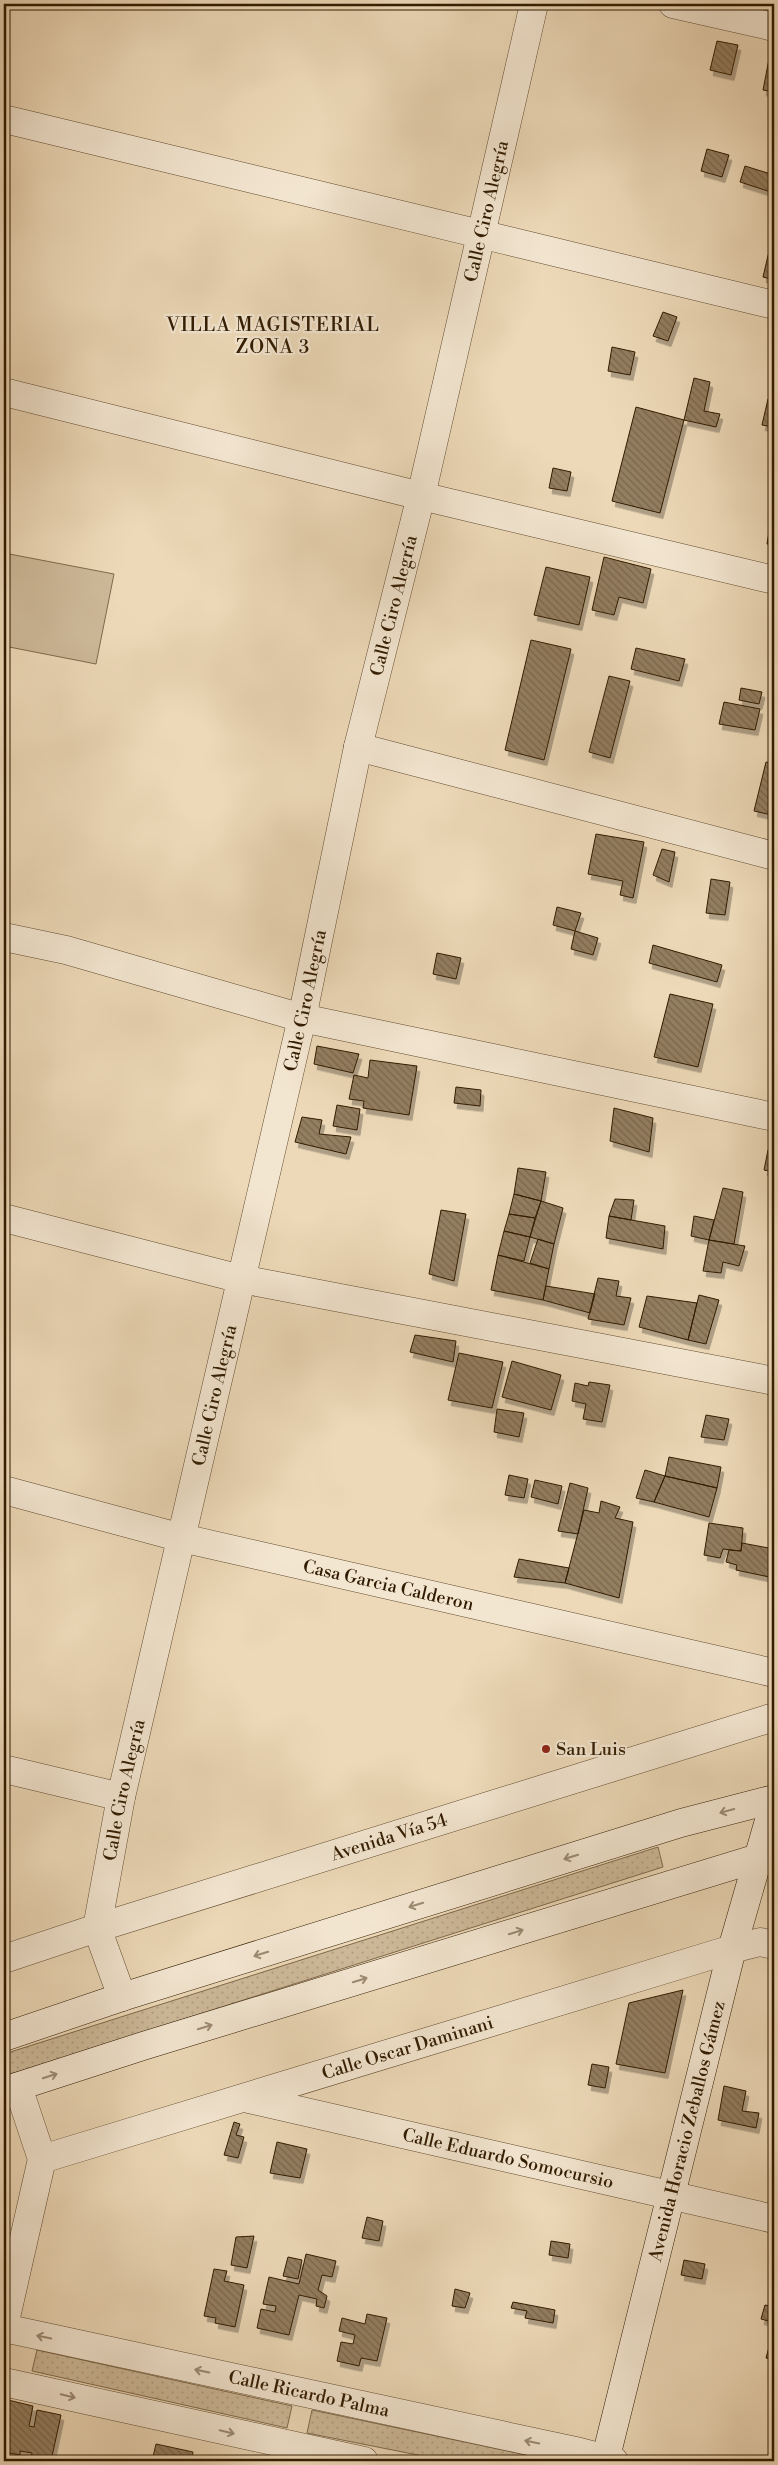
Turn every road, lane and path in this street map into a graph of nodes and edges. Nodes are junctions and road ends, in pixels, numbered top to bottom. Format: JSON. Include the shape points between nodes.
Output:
{"nodes":[{"id":1,"x":534,"y":4,"type":"edge"},
{"id":2,"x":673,"y":4,"type":"edge"},
{"id":3,"x":774,"y":27,"type":"edge"},
{"id":4,"x":4,"y":119,"type":"edge"},
{"id":5,"x":480,"y":232,"type":"junction"},
{"id":6,"x":774,"y":305,"type":"edge"},
{"id":7,"x":4,"y":392,"type":"edge"},
{"id":8,"x":421,"y":496,"type":"junction"},
{"id":9,"x":774,"y":580,"type":"edge"},
{"id":10,"x":358,"y":747,"type":"junction"},
{"id":11,"x":774,"y":856,"type":"edge"},
{"id":12,"x":4,"y":937,"type":"edge"},
{"id":13,"x":302,"y":1018,"type":"junction"},
{"id":14,"x":774,"y":1117,"type":"edge"},
{"id":15,"x":4,"y":1218,"type":"edge"},
{"id":16,"x":241,"y":1279,"type":"junction"},
{"id":17,"x":774,"y":1381,"type":"edge"},
{"id":18,"x":4,"y":1490,"type":"edge"},
{"id":19,"x":182,"y":1538,"type":"junction"},
{"id":20,"x":774,"y":1674,"type":"edge"},
{"id":21,"x":774,"y":1717,"type":"edge"},
{"id":22,"x":4,"y":1768,"type":"edge"},
{"id":23,"x":121,"y":1797,"type":"junction"},
{"id":24,"x":774,"y":1799,"type":"edge"},
{"id":25,"x":774,"y":1803,"type":"edge"},
{"id":26,"x":766,"y":1855,"type":"edge"},
{"id":27,"x":97,"y":1928,"type":"junction"},
{"id":28,"x":774,"y":1945,"type":"edge"},
{"id":29,"x":732,"y":1949,"type":"junction"},
{"id":30,"x":4,"y":1959,"type":"edge"},
{"id":31,"x":122,"y":1997,"type":"junction"},
{"id":32,"x":4,"y":2037,"type":"edge"},
{"id":33,"x":11,"y":2089,"type":"edge"},
{"id":34,"x":243,"y":2097,"type":"junction"},
{"id":35,"x":42,"y":2159,"type":"junction"},
{"id":36,"x":671,"y":2194,"type":"junction"},
{"id":37,"x":774,"y":2219,"type":"edge"},
{"id":38,"x":4,"y":2327,"type":"edge"},
{"id":39,"x":4,"y":2382,"type":"edge"},
{"id":40,"x":364,"y":2461,"type":"edge"},
{"id":41,"x":608,"y":2461,"type":"edge"}],
"edges":[{"from":1,"to":5,"type":"street","name":"Calle Ciro Alegría"},
{"from":2,"to":3,"type":"street"},
{"from":4,"to":5,"type":"street"},
{"from":5,"to":6,"type":"street"},
{"from":5,"to":8,"type":"street","name":"Calle Ciro Alegría"},
{"from":7,"to":8,"type":"street"},
{"from":8,"to":9,"type":"street"},
{"from":8,"to":10,"type":"street","name":"Calle Ciro Alegría"},
{"from":10,"to":11,"type":"street"},
{"from":10,"to":13,"type":"street","name":"Calle Ciro Alegría"},
{"from":12,"to":13,"type":"street","via":[[66,950]]},
{"from":13,"to":14,"type":"street"},
{"from":13,"to":16,"type":"street","name":"Calle Ciro Alegría"},
{"from":15,"to":16,"type":"street"},
{"from":16,"to":17,"type":"street"},
{"from":16,"to":19,"type":"street","name":"Calle Ciro Alegría"},
{"from":18,"to":19,"type":"street","name":"Casa Garcia Calderon"},
{"from":19,"to":20,"type":"street","name":"Casa Garcia Calderon"},
{"from":19,"to":23,"type":"street","name":"Calle Ciro Alegría"},
{"from":21,"to":27,"type":"street","name":"Avenida Vía 54"},
{"from":22,"to":23,"type":"street"},
{"from":23,"to":27,"type":"street","name":"Calle Ciro Alegría"},
{"from":24,"to":31,"type":"street","one_way":true,"via":[[680,1823]]},
{"from":25,"to":26,"type":"street","name":"Avenida Horacio Zeballos Gámez"},
{"from":26,"to":29,"type":"street","name":"Avenida Horacio Zeballos Gámez"},
{"from":33,"to":26,"type":"street","one_way":true},
{"from":27,"to":30,"type":"street","name":"Avenida Vía 54"},
{"from":27,"to":31,"type":"street"},
{"from":28,"to":29,"type":"street","name":"Calle Oscar Daminani","via":[[760,1942]]},
{"from":29,"to":34,"type":"street","name":"Calle Oscar Daminani"},
{"from":29,"to":36,"type":"street","name":"Avenida Horacio Zeballos Gámez"},
{"from":31,"to":32,"type":"street"},
{"from":33,"to":35,"type":"street"},
{"from":34,"to":35,"type":"street","name":"Calle Oscar Daminani"},
{"from":34,"to":36,"type":"street","name":"Calle Eduardo Somocursio"},
{"from":35,"to":38,"type":"street"},
{"from":36,"to":37,"type":"street","name":"Calle Eduardo Somocursio"},
{"from":36,"to":41,"type":"street","name":"Avenida Horacio Zeballos Gámez"},
{"from":41,"to":38,"type":"street","name":"Calle Ricardo Palma","one_way":true},
{"from":39,"to":40,"type":"street","one_way":true}]}
